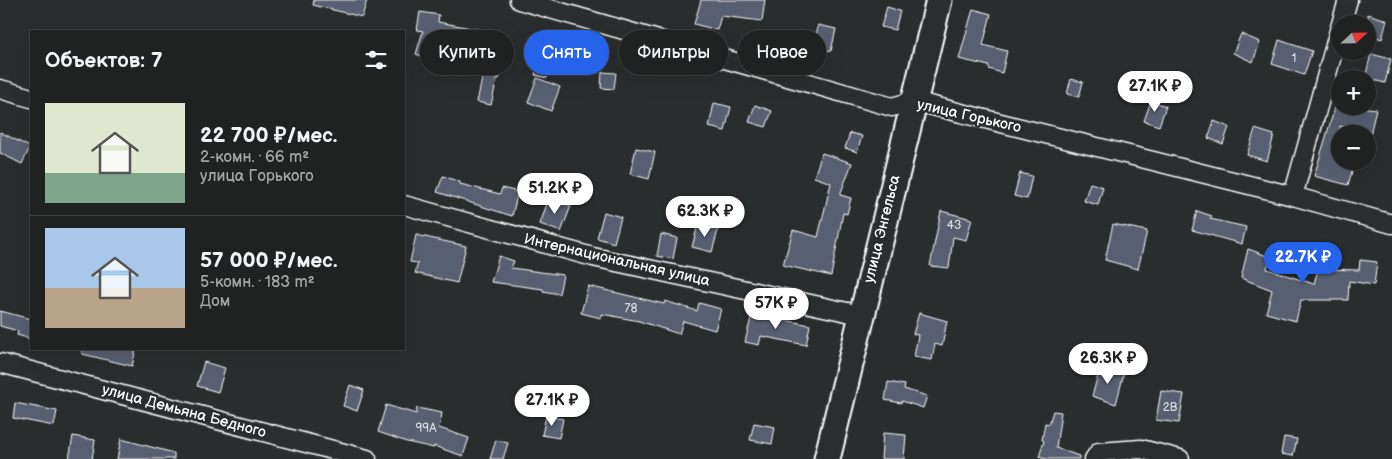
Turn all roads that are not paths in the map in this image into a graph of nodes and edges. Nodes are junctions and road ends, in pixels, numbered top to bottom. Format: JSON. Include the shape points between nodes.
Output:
{"nodes":[{"id":1,"x":519,"y":0,"type":"edge"},
{"id":2,"x":939,"y":0,"type":"edge"},
{"id":3,"x":1348,"y":0,"type":"edge"},
{"id":4,"x":1343,"y":15,"type":"edge"},
{"id":5,"x":1331,"y":58,"type":"edge"},
{"id":6,"x":0,"y":89,"type":"edge"},
{"id":7,"x":30,"y":98,"type":"edge"},
{"id":8,"x":913,"y":101,"type":"junction"},
{"id":9,"x":1293,"y":196,"type":"junction"},
{"id":10,"x":405,"y":205,"type":"edge"},
{"id":11,"x":1392,"y":224,"type":"edge"},
{"id":12,"x":862,"y":315,"type":"junction"},
{"id":13,"x":0,"y":363,"type":"edge"},
{"id":14,"x":367,"y":459,"type":"edge"},
{"id":15,"x":827,"y":459,"type":"edge"},
{"id":16,"x":1094,"y":459,"type":"edge"},
{"id":17,"x":1180,"y":459,"type":"edge"}],
"edges":[{"from":1,"to":8,"type":"street","name":"улица Горького","via":[[892,107]]},
{"from":2,"to":8,"type":"street","name":"улица Энгельса"},
{"from":3,"to":4,"type":"street"},
{"from":5,"to":9,"type":"street"},
{"from":6,"to":7,"type":"street"},
{"from":8,"to":9,"type":"street","name":"улица Горького"},
{"from":8,"to":12,"type":"street","name":"улица Энгельса"},
{"from":9,"to":11,"type":"street","name":"улица Горького"},
{"from":10,"to":12,"type":"street","name":"Интернациональная улица","via":[[593,257]]},
{"from":12,"to":15,"type":"street","name":"улица Энгельса"},
{"from":13,"to":14,"type":"street","name":"улица Демьяна Бедного"},
{"from":16,"to":17,"type":"street","via":[[1099,452],[1141,449]]}]}
